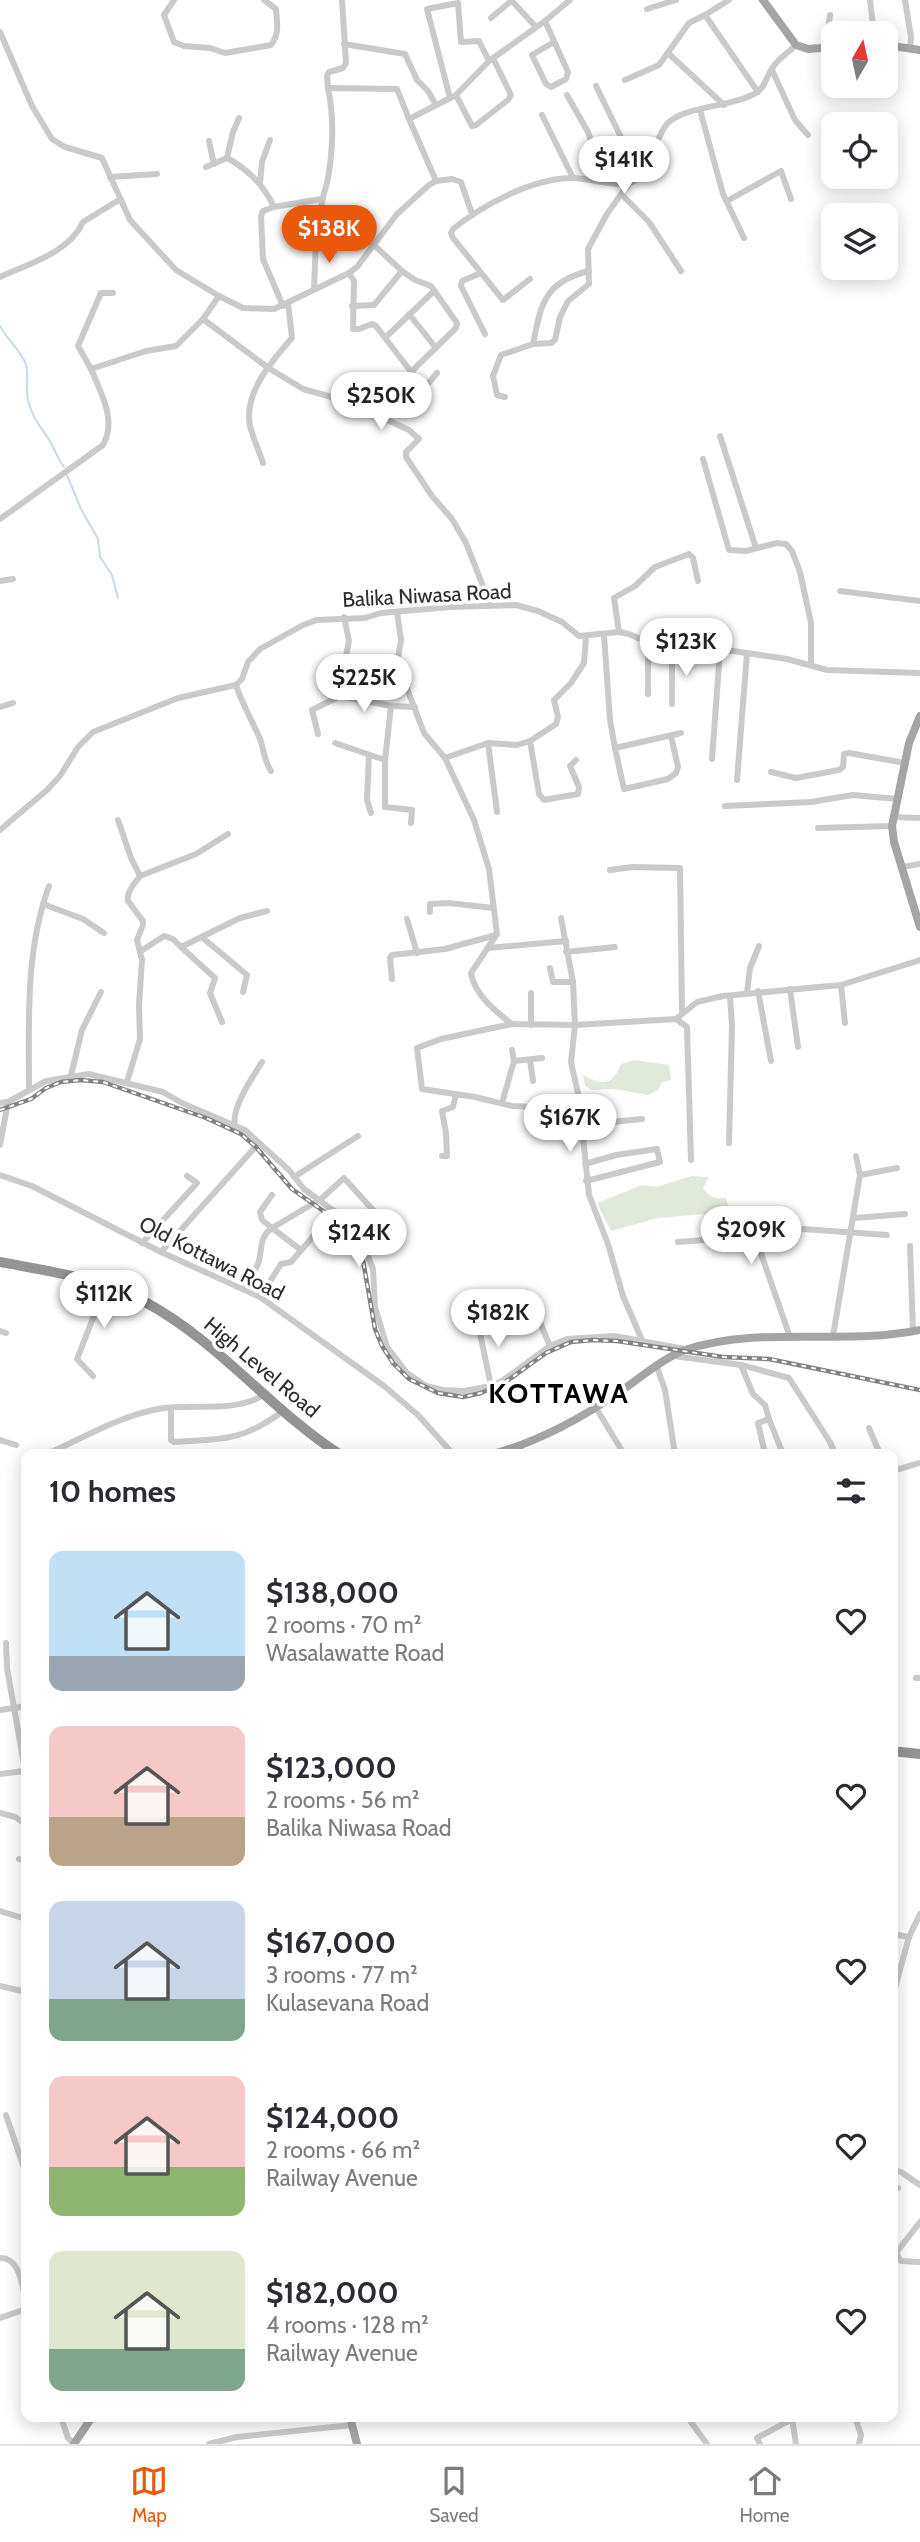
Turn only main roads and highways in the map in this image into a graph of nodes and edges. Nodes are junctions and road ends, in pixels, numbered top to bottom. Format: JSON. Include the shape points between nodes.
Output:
{"nodes":[{"id":1,"x":763,"y":0,"type":"edge"},
{"id":2,"x":821,"y":47,"type":"edge"},
{"id":3,"x":920,"y":716,"type":"edge"},
{"id":4,"x":918,"y":913,"type":"edge"},
{"id":5,"x":920,"y":928,"type":"edge"},
{"id":6,"x":0,"y":1264,"type":"edge"},
{"id":7,"x":106,"y":1287,"type":"junction"},
{"id":8,"x":916,"y":1331,"type":"edge"},
{"id":9,"x":322,"y":1449,"type":"edge"},
{"id":10,"x":333,"y":1449,"type":"edge"},
{"id":11,"x":511,"y":1449,"type":"edge"},
{"id":12,"x":898,"y":1754,"type":"edge"},
{"id":13,"x":920,"y":1756,"type":"edge"},
{"id":14,"x":89,"y":2422,"type":"edge"},
{"id":15,"x":351,"y":2422,"type":"edge"},
{"id":16,"x":74,"y":2444,"type":"edge"},
{"id":17,"x":357,"y":2444,"type":"edge"}],
"edges":[{"from":1,"to":2,"type":"main road","via":[[796,45]]},
{"from":3,"to":4,"type":"main road","via":[[909,743],[893,821],[894,842]]},
{"from":4,"to":5,"type":"main road"},
{"from":6,"to":7,"type":"highway","name":"High Level Road"},
{"from":7,"to":9,"type":"highway","name":"High Level Road","via":[[165,1318]]},
{"from":7,"to":10,"type":"highway","name":"High Level Road","via":[[143,1301],[188,1330]]},
{"from":8,"to":11,"type":"main road","via":[[790,1337],[688,1349],[596,1408]]},
{"from":12,"to":13,"type":"highway"},
{"from":14,"to":16,"type":"main road"},
{"from":15,"to":17,"type":"main road"}]}
